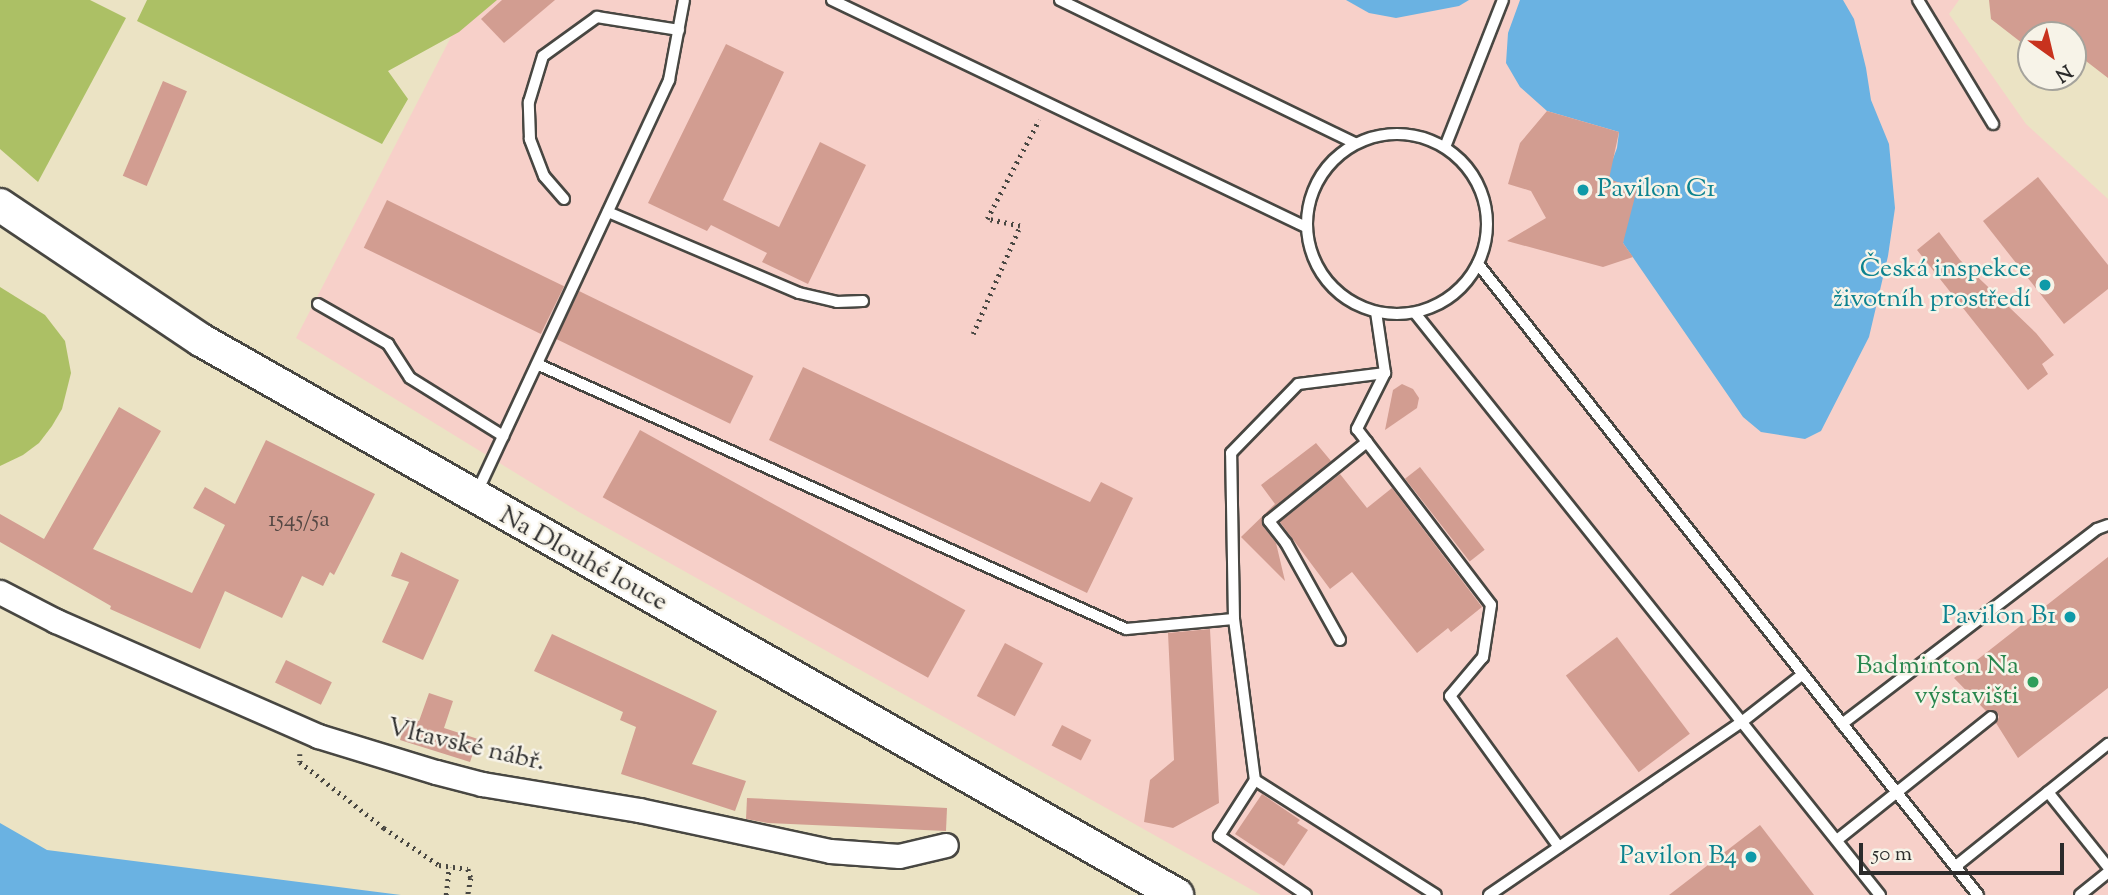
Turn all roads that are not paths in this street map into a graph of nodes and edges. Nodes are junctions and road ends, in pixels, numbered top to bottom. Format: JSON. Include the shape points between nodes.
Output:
{"nodes":[{"id":1,"x":684,"y":0,"type":"edge"},
{"id":2,"x":832,"y":0,"type":"edge"},
{"id":3,"x":1060,"y":0,"type":"edge"},
{"id":4,"x":1503,"y":0,"type":"edge"},
{"id":5,"x":1918,"y":0,"type":"edge"},
{"id":6,"x":679,"y":30,"type":"junction"},
{"id":7,"x":1993,"y":124,"type":"dead end"},
{"id":8,"x":1355,"y":143,"type":"junction"},
{"id":9,"x":1445,"y":147,"type":"junction"},
{"id":10,"x":564,"y":199,"type":"dead end"},
{"id":11,"x":0,"y":205,"type":"edge"},
{"id":12,"x":608,"y":212,"type":"junction"},
{"id":13,"x":1306,"y":227,"type":"junction"},
{"id":14,"x":1478,"y":264,"type":"junction"},
{"id":15,"x":863,"y":301,"type":"dead end"},
{"id":16,"x":318,"y":304,"type":"dead end"},
{"id":17,"x":1376,"y":312,"type":"junction"},
{"id":18,"x":1415,"y":313,"type":"junction"},
{"id":19,"x":537,"y":364,"type":"junction"},
{"id":20,"x":1385,"y":373,"type":"junction"},
{"id":21,"x":503,"y":436,"type":"junction"},
{"id":22,"x":1367,"y":442,"type":"junction"},
{"id":23,"x":474,"y":498,"type":"junction"},
{"id":24,"x":2108,"y":525,"type":"edge"},
{"id":25,"x":0,"y":592,"type":"edge"},
{"id":26,"x":1234,"y":619,"type":"junction"},
{"id":27,"x":1340,"y":640,"type":"dead end"},
{"id":28,"x":1803,"y":674,"type":"junction"},
{"id":29,"x":1991,"y":717,"type":"dead end"},
{"id":30,"x":1743,"y":720,"type":"junction"},
{"id":31,"x":1842,"y":724,"type":"junction"},
{"id":32,"x":2108,"y":744,"type":"edge"},
{"id":33,"x":1255,"y":780,"type":"junction"},
{"id":34,"x":2048,"y":792,"type":"junction"},
{"id":35,"x":1897,"y":793,"type":"junction"},
{"id":36,"x":1837,"y":839,"type":"junction"},
{"id":37,"x":946,"y":845,"type":"dead end"},
{"id":38,"x":1559,"y":847,"type":"junction"},
{"id":39,"x":1956,"y":866,"type":"junction"},
{"id":40,"x":2108,"y":870,"type":"edge"},
{"id":41,"x":1177,"y":895,"type":"edge"},
{"id":42,"x":1306,"y":895,"type":"edge"},
{"id":43,"x":1436,"y":895,"type":"edge"},
{"id":44,"x":1489,"y":895,"type":"edge"},
{"id":45,"x":1880,"y":895,"type":"edge"},
{"id":46,"x":1978,"y":895,"type":"edge"},
{"id":47,"x":2080,"y":895,"type":"edge"}],
"edges":[{"from":1,"to":6,"type":"lane"},
{"from":2,"to":13,"type":"lane"},
{"from":3,"to":8,"type":"lane"},
{"from":4,"to":9,"type":"lane"},
{"from":5,"to":7,"type":"lane"},
{"from":6,"to":10,"type":"lane","via":[[597,17],[543,56],[528,102],[530,139],[544,176]]},
{"from":6,"to":12,"type":"lane","via":[[669,80]]},
{"from":8,"to":9,"type":"lane","via":[[1385,134],[1416,135]]},
{"from":8,"to":13,"type":"lane","via":[[1334,158],[1318,178],[1308,201]]},
{"from":9,"to":14,"type":"lane","via":[[1465,164],[1480,187],[1487,212],[1487,239]]},
{"from":11,"to":23,"type":"main road","name":"Na Dlouhé louce","via":[[201,340]]},
{"from":12,"to":15,"type":"lane","via":[[799,293],[837,302]]},
{"from":12,"to":19,"type":"lane"},
{"from":13,"to":17,"type":"lane","via":[[1312,256],[1326,281],[1349,301]]},
{"from":14,"to":18,"type":"lane","via":[[1462,286],[1441,303]]},
{"from":14,"to":28,"type":"lane"},
{"from":16,"to":21,"type":"lane","via":[[388,344],[410,378]]},
{"from":17,"to":18,"type":"lane"},
{"from":17,"to":20,"type":"lane"},
{"from":18,"to":30,"type":"lane"},
{"from":19,"to":21,"type":"lane"},
{"from":19,"to":26,"type":"lane","via":[[1126,629]]},
{"from":20,"to":22,"type":"lane","via":[[1357,429]]},
{"from":20,"to":26,"type":"lane","via":[[1298,384],[1231,453]]},
{"from":21,"to":23,"type":"lane"},
{"from":22,"to":27,"type":"lane","via":[[1269,521]]},
{"from":22,"to":38,"type":"lane","via":[[1491,606],[1483,657],[1450,696]]},
{"from":23,"to":41,"type":"main road","name":"Na Dlouhé louce"},
{"from":24,"to":31,"type":"lane"},
{"from":25,"to":37,"type":"street","name":"Vltavské nábř.","via":[[302,729],[424,768],[830,851],[899,856]]},
{"from":26,"to":33,"type":"lane"},
{"from":28,"to":30,"type":"lane"},
{"from":28,"to":31,"type":"lane"},
{"from":29,"to":35,"type":"lane"},
{"from":30,"to":36,"type":"lane"},
{"from":30,"to":38,"type":"lane"},
{"from":31,"to":35,"type":"lane"},
{"from":32,"to":34,"type":"lane"},
{"from":33,"to":42,"type":"lane","via":[[1219,836]]},
{"from":33,"to":43,"type":"lane"},
{"from":34,"to":39,"type":"lane"},
{"from":34,"to":40,"type":"lane"},
{"from":35,"to":36,"type":"lane"},
{"from":35,"to":39,"type":"lane"},
{"from":36,"to":45,"type":"lane"},
{"from":38,"to":44,"type":"lane"},
{"from":39,"to":46,"type":"lane"},
{"from":40,"to":47,"type":"lane"}]}
